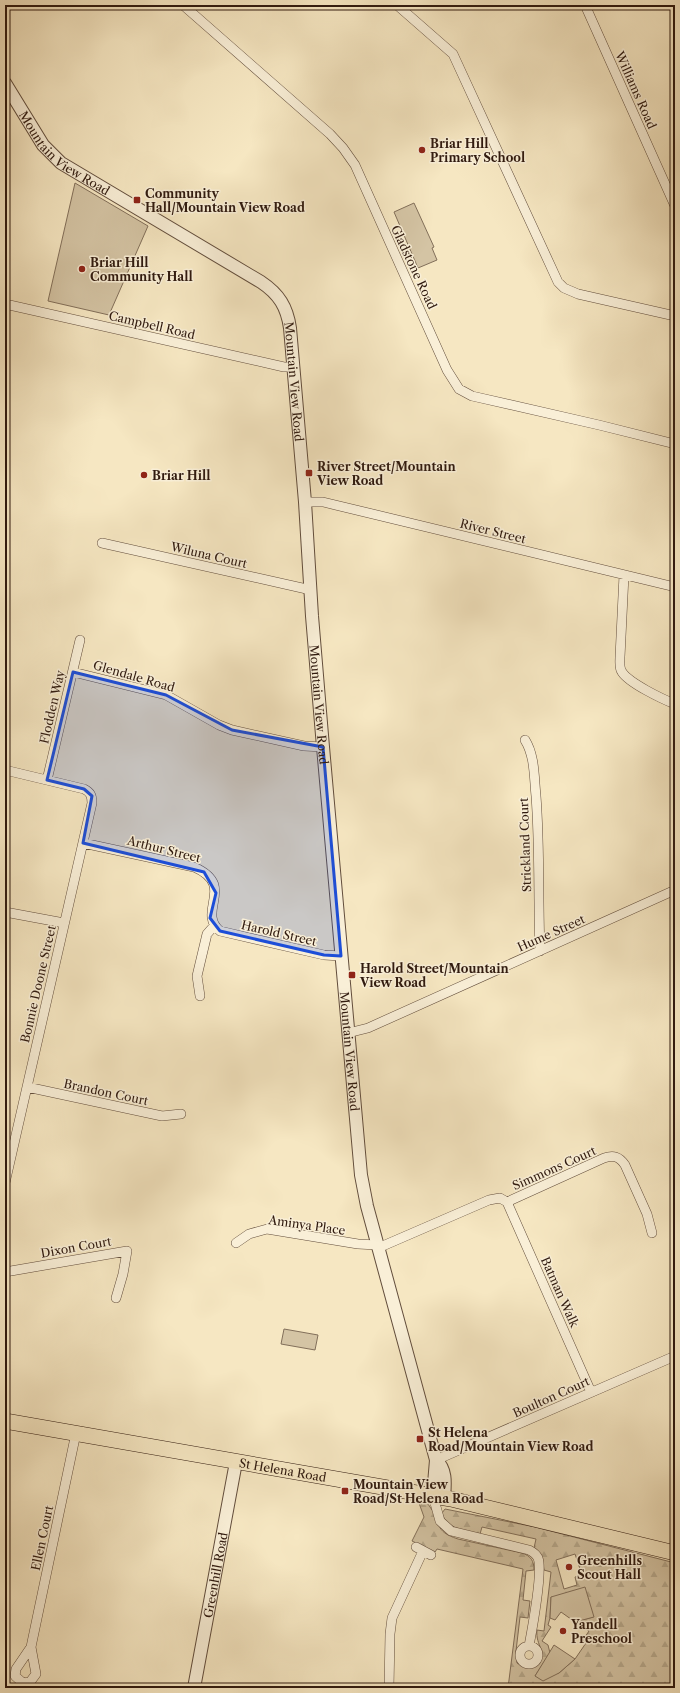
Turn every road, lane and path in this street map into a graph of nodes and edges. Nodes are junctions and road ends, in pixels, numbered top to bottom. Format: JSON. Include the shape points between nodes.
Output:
{"nodes":[{"id":1,"x":183,"y":5,"type":"edge"},
{"id":2,"x":397,"y":5,"type":"edge"},
{"id":3,"x":585,"y":5,"type":"edge"},
{"id":4,"x":5,"y":83,"type":"edge"},
{"id":5,"x":675,"y":206,"type":"edge"},
{"id":6,"x":5,"y":304,"type":"edge"},
{"id":7,"x":675,"y":316,"type":"edge"},
{"id":8,"x":294,"y":367,"type":"junction"},
{"id":9,"x":675,"y":444,"type":"edge"},
{"id":10,"x":305,"y":502,"type":"junction"},
{"id":11,"x":102,"y":543,"type":"dead end"},
{"id":12,"x":624,"y":575,"type":"junction"},
{"id":13,"x":675,"y":587,"type":"edge"},
{"id":14,"x":311,"y":590,"type":"junction"},
{"id":15,"x":80,"y":640,"type":"dead end"},
{"id":16,"x":73,"y":672,"type":"junction"},
{"id":17,"x":675,"y":704,"type":"edge"},
{"id":18,"x":525,"y":740,"type":"dead end"},
{"id":19,"x":322,"y":747,"type":"junction"},
{"id":20,"x":5,"y":770,"type":"edge"},
{"id":21,"x":47,"y":780,"type":"junction"},
{"id":22,"x":83,"y":843,"type":"junction"},
{"id":23,"x":675,"y":890,"type":"edge"},
{"id":24,"x":5,"y":912,"type":"edge"},
{"id":25,"x":64,"y":923,"type":"junction"},
{"id":26,"x":214,"y":926,"type":"junction"},
{"id":27,"x":540,"y":950,"type":"junction"},
{"id":28,"x":341,"y":956,"type":"junction"},
{"id":29,"x":200,"y":996,"type":"dead end"},
{"id":30,"x":348,"y":1033,"type":"junction"},
{"id":31,"x":27,"y":1087,"type":"junction"},
{"id":32,"x":181,"y":1114,"type":"dead end"},
{"id":33,"x":5,"y":1183,"type":"edge"},
{"id":34,"x":507,"y":1202,"type":"junction"},
{"id":35,"x":652,"y":1233,"type":"dead end"},
{"id":36,"x":236,"y":1243,"type":"dead end"},
{"id":37,"x":378,"y":1246,"type":"junction"},
{"id":38,"x":5,"y":1272,"type":"edge"},
{"id":39,"x":116,"y":1298,"type":"dead end"},
{"id":40,"x":675,"y":1356,"type":"edge"},
{"id":41,"x":591,"y":1392,"type":"junction"},
{"id":42,"x":5,"y":1421,"type":"edge"},
{"id":43,"x":76,"y":1434,"type":"junction"},
{"id":44,"x":436,"y":1460,"type":"junction"},
{"id":45,"x":236,"y":1462,"type":"junction"},
{"id":46,"x":438,"y":1501,"type":"junction"},
{"id":47,"x":423,"y":1551,"type":"dead end"},
{"id":48,"x":675,"y":1553,"type":"edge"},
{"id":49,"x":529,"y":1646,"type":"dead end"},
{"id":50,"x":31,"y":1647,"type":"dead end"},
{"id":51,"x":194,"y":1688,"type":"edge"},
{"id":52,"x":389,"y":1688,"type":"edge"}],
"edges":[{"from":1,"to":9,"type":"street","name":"Gladstone Road","via":[[344,148],[447,370],[459,389],[479,397]]},
{"from":2,"to":7,"type":"street","via":[[453,54],[558,282],[564,288],[578,294]]},
{"from":3,"to":5,"type":"street","name":"Williams Road"},
{"from":4,"to":8,"type":"street","name":"Mountain View Road","via":[[44,145],[61,163],[275,292],[288,315]]},
{"from":6,"to":8,"type":"street","name":"Campbell Road","via":[[276,366]]},
{"from":8,"to":10,"type":"street","name":"Mountain View Road"},
{"from":10,"to":12,"type":"street","name":"River Street","via":[[323,502]]},
{"from":10,"to":14,"type":"street","name":"Mountain View Road"},
{"from":11,"to":14,"type":"street","name":"Wiluna Court"},
{"from":12,"to":13,"type":"street","name":"River Street"},
{"from":12,"to":17,"type":"street","via":[[620,669],[633,682]]},
{"from":14,"to":19,"type":"street","name":"Mountain View Road"},
{"from":15,"to":16,"type":"street","name":"Flodden Way"},
{"from":16,"to":19,"type":"street","name":"Glendale Road","via":[[166,695],[232,730],[304,746]]},
{"from":16,"to":21,"type":"street","name":"Flodden Way"},
{"from":18,"to":27,"type":"street","name":"Strickland Court","via":[[532,761],[538,823]]},
{"from":19,"to":28,"type":"street","name":"Mountain View Road"},
{"from":20,"to":21,"type":"street"},
{"from":21,"to":22,"type":"street","name":"Bonnie Doone Street","via":[[84,789],[92,796]]},
{"from":22,"to":25,"type":"street","name":"Bonnie Doone Street"},
{"from":22,"to":26,"type":"street","name":"Arthur Street","via":[[194,867],[204,872],[212,881],[216,893],[210,918]]},
{"from":23,"to":27,"type":"street","name":"Hume Street"},
{"from":24,"to":25,"type":"street"},
{"from":25,"to":31,"type":"street","name":"Bonnie Doone Street"},
{"from":26,"to":28,"type":"street","name":"Harold Street","via":[[220,931],[324,955]]},
{"from":26,"to":29,"type":"street","via":[[207,934],[197,976]]},
{"from":27,"to":30,"type":"street","name":"Hume Street","via":[[368,1028]]},
{"from":28,"to":30,"type":"street","name":"Mountain View Road"},
{"from":30,"to":37,"type":"street","name":"Mountain View Road","via":[[361,1175]]},
{"from":31,"to":32,"type":"street","name":"Brandon Court","via":[[162,1116]]},
{"from":31,"to":33,"type":"street","name":"Bonnie Doone Street"},
{"from":34,"to":35,"type":"street","name":"Simmons Court","via":[[604,1158],[614,1156],[626,1165],[647,1214]]},
{"from":34,"to":37,"type":"street","name":"Simmons Court","via":[[500,1198],[489,1200]]},
{"from":34,"to":41,"type":"street","name":"Batman Walk"},
{"from":36,"to":37,"type":"street","name":"Aminya Place","via":[[250,1234],[267,1230]]},
{"from":37,"to":44,"type":"street","name":"Mountain View Road"},
{"from":38,"to":39,"type":"street","name":"Dixon Court","via":[[127,1251]]},
{"from":40,"to":41,"type":"street","name":"Boulton Court"},
{"from":41,"to":44,"type":"street","name":"Boulton Court"},
{"from":42,"to":43,"type":"main road","name":"St Helena Road"},
{"from":43,"to":45,"type":"main road","name":"St Helena Road"},
{"from":43,"to":50,"type":"street","name":"Ellen Court"},
{"from":44,"to":46,"type":"street","name":"Mountain View Road"},
{"from":45,"to":46,"type":"main road","name":"St Helena Road"},
{"from":45,"to":51,"type":"street","name":"Greenhill Road"},
{"from":46,"to":48,"type":"main road","name":"St Helena Road","via":[[523,1515]]},
{"from":46,"to":49,"type":"street","via":[[440,1521],[451,1531],[529,1550],[537,1556],[539,1576]]},
{"from":47,"to":52,"type":"street","via":[[392,1618]]}]}
